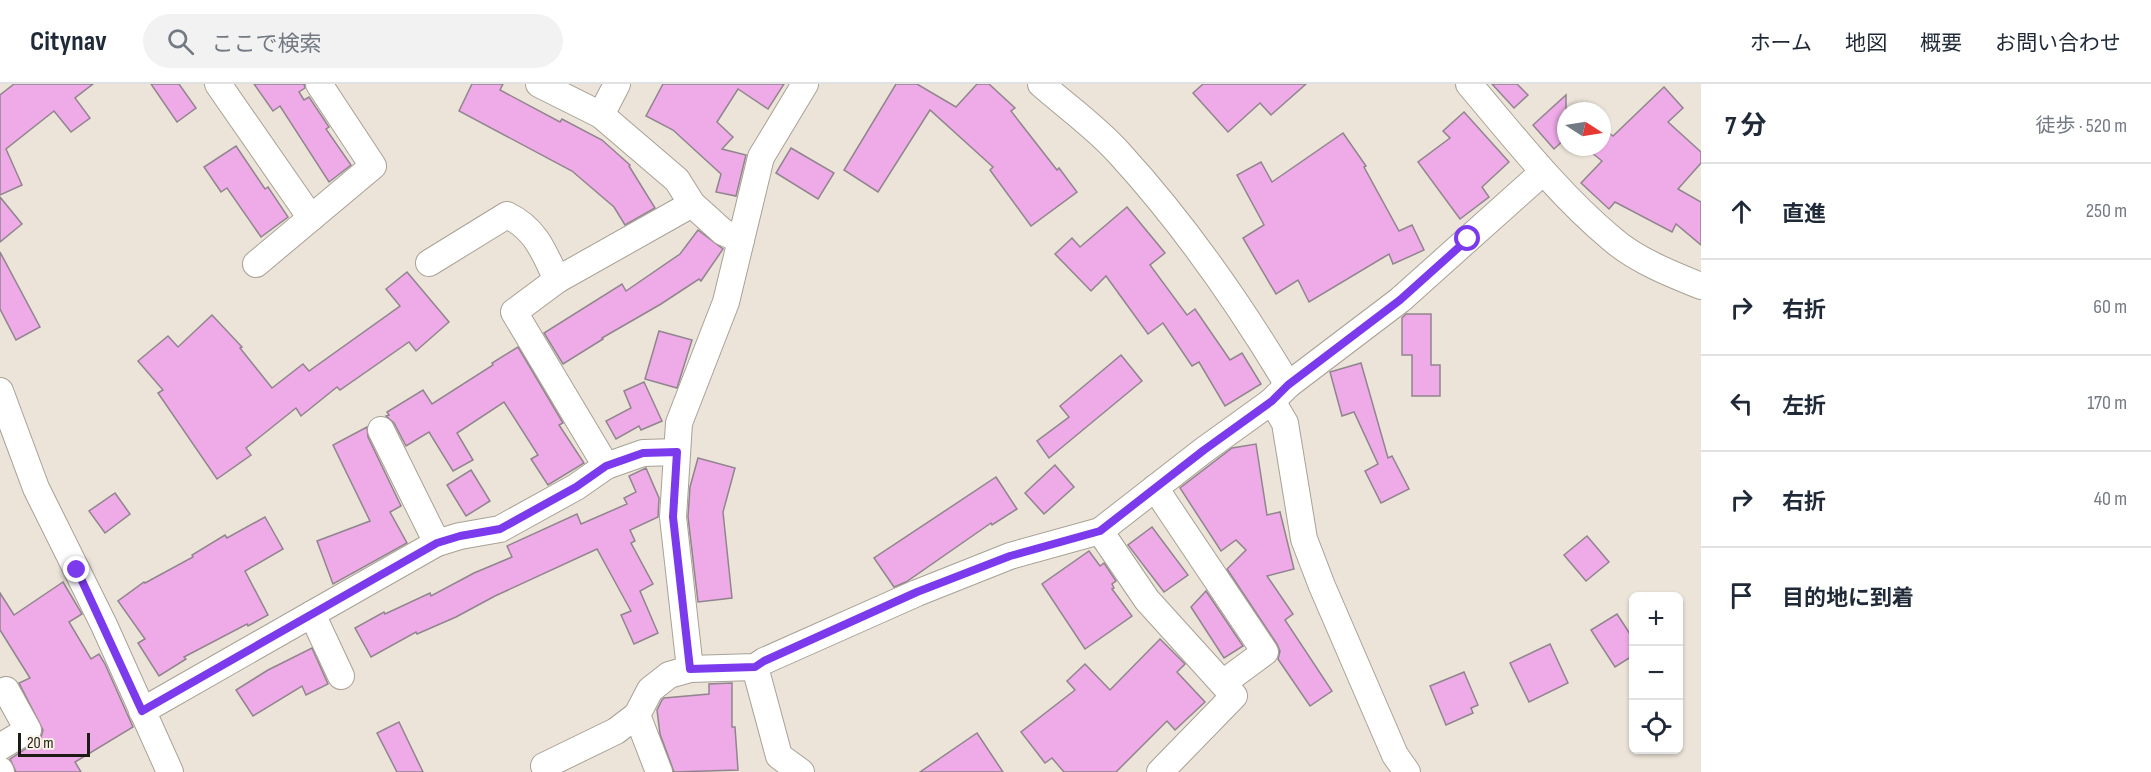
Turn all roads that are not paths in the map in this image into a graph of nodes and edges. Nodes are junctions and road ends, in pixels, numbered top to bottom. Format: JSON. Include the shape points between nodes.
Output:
{"nodes":[{"id":1,"x":218,"y":84,"type":"edge"},
{"id":2,"x":319,"y":84,"type":"edge"},
{"id":3,"x":539,"y":84,"type":"edge"},
{"id":4,"x":617,"y":84,"type":"edge"},
{"id":5,"x":805,"y":84,"type":"edge"},
{"id":6,"x":1041,"y":84,"type":"edge"},
{"id":7,"x":1469,"y":84,"type":"edge"},
{"id":8,"x":601,"y":115,"type":"junction"},
{"id":9,"x":1544,"y":172,"type":"junction"},
{"id":10,"x":692,"y":204,"type":"junction"},
{"id":11,"x":311,"y":218,"type":"junction"},
{"id":12,"x":741,"y":240,"type":"junction"},
{"id":13,"x":429,"y":263,"type":"dead end"},
{"id":14,"x":256,"y":264,"type":"dead end"},
{"id":15,"x":557,"y":280,"type":"junction"},
{"id":16,"x":1701,"y":286,"type":"edge"},
{"id":17,"x":0,"y":391,"type":"edge"},
{"id":18,"x":1280,"y":393,"type":"junction"},
{"id":19,"x":5,"y":421,"type":"edge"},
{"id":20,"x":381,"y":430,"type":"dead end"},
{"id":21,"x":677,"y":452,"type":"junction"},
{"id":22,"x":606,"y":466,"type":"junction"},
{"id":23,"x":1155,"y":488,"type":"junction"},
{"id":24,"x":1100,"y":531,"type":"junction"},
{"id":25,"x":437,"y":543,"type":"junction"},
{"id":26,"x":312,"y":614,"type":"junction"},
{"id":27,"x":755,"y":667,"type":"junction"},
{"id":28,"x":690,"y":669,"type":"junction"},
{"id":29,"x":341,"y":676,"type":"dead end"},
{"id":30,"x":1223,"y":683,"type":"junction"},
{"id":31,"x":6,"y":690,"type":"dead end"},
{"id":32,"x":142,"y":711,"type":"junction"},
{"id":33,"x":637,"y":715,"type":"junction"},
{"id":34,"x":0,"y":747,"type":"edge"},
{"id":35,"x":544,"y":766,"type":"dead end"},
{"id":36,"x":162,"y":769,"type":"edge"},
{"id":37,"x":658,"y":772,"type":"edge"},
{"id":38,"x":801,"y":772,"type":"edge"},
{"id":39,"x":1160,"y":772,"type":"edge"},
{"id":40,"x":1407,"y":772,"type":"edge"}],
"edges":[{"from":1,"to":11,"type":"street"},
{"from":2,"to":11,"type":"street","via":[[373,166]]},
{"from":3,"to":8,"type":"street"},
{"from":4,"to":8,"type":"street"},
{"from":5,"to":12,"type":"street","via":[[761,157]]},
{"from":6,"to":18,"type":"street","via":[[1118,152],[1200,251],[1262,341]]},
{"from":7,"to":9,"type":"street"},
{"from":8,"to":10,"type":"street","via":[[677,180]]},
{"from":9,"to":16,"type":"street","via":[[1613,240],[1662,270]]},
{"from":9,"to":18,"type":"street","via":[[1400,300]]},
{"from":10,"to":12,"type":"street","via":[[723,232]]},
{"from":10,"to":15,"type":"street"},
{"from":11,"to":14,"type":"street"},
{"from":12,"to":21,"type":"street","via":[[726,302],[679,423]]},
{"from":13,"to":15,"type":"street","via":[[507,215],[538,240]]},
{"from":15,"to":22,"type":"street","via":[[514,312]]},
{"from":17,"to":19,"type":"street"},
{"from":18,"to":23,"type":"street"},
{"from":18,"to":40,"type":"street","via":[[1304,539],[1395,755]]},
{"from":19,"to":32,"type":"street"},
{"from":20,"to":25,"type":"street"},
{"from":21,"to":22,"type":"street","via":[[643,453]]},
{"from":21,"to":28,"type":"street","via":[[673,517]]},
{"from":22,"to":25,"type":"street","via":[[500,529]]},
{"from":23,"to":24,"type":"street"},
{"from":23,"to":30,"type":"street","via":[[1265,652]]},
{"from":24,"to":27,"type":"street","via":[[1010,556],[917,592]]},
{"from":24,"to":30,"type":"street","via":[[1147,600]]},
{"from":25,"to":26,"type":"street"},
{"from":26,"to":29,"type":"street"},
{"from":26,"to":32,"type":"street"},
{"from":27,"to":28,"type":"street"},
{"from":27,"to":38,"type":"street","via":[[778,756]]},
{"from":28,"to":33,"type":"street","via":[[669,675],[650,690]]},
{"from":30,"to":39,"type":"street","via":[[1234,696]]},
{"from":31,"to":34,"type":"street","via":[[28,730]]},
{"from":32,"to":36,"type":"street"},
{"from":33,"to":35,"type":"street","via":[[616,731]]},
{"from":33,"to":37,"type":"street"}]}
